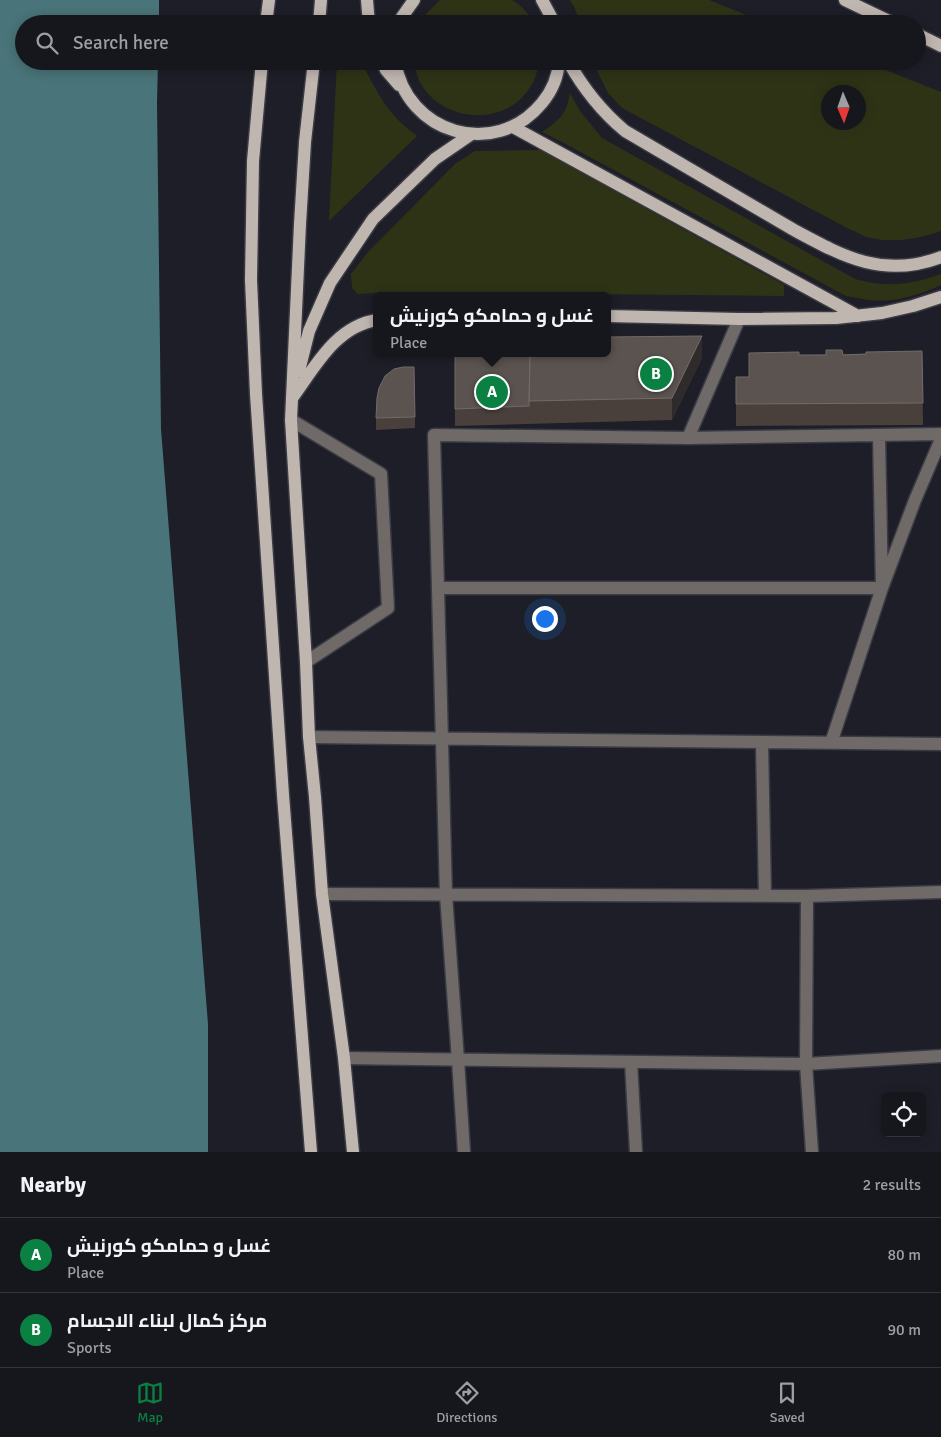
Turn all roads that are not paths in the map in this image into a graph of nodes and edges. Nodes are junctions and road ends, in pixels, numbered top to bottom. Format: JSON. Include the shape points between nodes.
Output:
{"nodes":[{"id":1,"x":269,"y":0,"type":"edge"},
{"id":2,"x":321,"y":0,"type":"edge"},
{"id":3,"x":367,"y":0,"type":"edge"},
{"id":4,"x":414,"y":0,"type":"edge"},
{"id":5,"x":542,"y":0,"type":"edge"},
{"id":6,"x":845,"y":0,"type":"edge"},
{"id":7,"x":267,"y":15,"type":"edge"},
{"id":8,"x":320,"y":15,"type":"edge"},
{"id":9,"x":368,"y":15,"type":"edge"},
{"id":10,"x":403,"y":15,"type":"edge"},
{"id":11,"x":550,"y":15,"type":"edge"},
{"id":12,"x":876,"y":15,"type":"edge"},
{"id":13,"x":926,"y":38,"type":"edge"},
{"id":14,"x":941,"y":46,"type":"edge"},
{"id":15,"x":261,"y":70,"type":"edge"},
{"id":16,"x":313,"y":70,"type":"edge"},
{"id":17,"x":386,"y":70,"type":"edge"},
{"id":18,"x":397,"y":70,"type":"edge"},
{"id":19,"x":558,"y":70,"type":"edge"},
{"id":20,"x":573,"y":70,"type":"edge"},
{"id":21,"x":405,"y":92,"type":"junction"},
{"id":22,"x":513,"y":127,"type":"junction"},
{"id":23,"x":470,"y":135,"type":"junction"},
{"id":24,"x":941,"y":257,"type":"edge"},
{"id":25,"x":941,"y":297,"type":"edge"},
{"id":26,"x":611,"y":316,"type":"edge"},
{"id":27,"x":858,"y":316,"type":"junction"},
{"id":28,"x":739,"y":319,"type":"junction"},
{"id":29,"x":373,"y":321,"type":"edge"},
{"id":30,"x":293,"y":397,"type":"junction"},
{"id":31,"x":291,"y":420,"type":"junction"},
{"id":32,"x":941,"y":434,"type":"edge"},
{"id":33,"x":878,"y":435,"type":"junction"},
{"id":34,"x":688,"y":438,"type":"junction"},
{"id":35,"x":941,"y":439,"type":"edge"},
{"id":36,"x":438,"y":588,"type":"junction"},
{"id":37,"x":882,"y":588,"type":"junction"},
{"id":38,"x":306,"y":662,"type":"junction"},
{"id":39,"x":309,"y":737,"type":"junction"},
{"id":40,"x":442,"y":738,"type":"junction"},
{"id":41,"x":762,"y":743,"type":"junction"},
{"id":42,"x":831,"y":743,"type":"junction"},
{"id":43,"x":941,"y":744,"type":"edge"},
{"id":44,"x":941,"y":892,"type":"edge"},
{"id":45,"x":322,"y":894,"type":"junction"},
{"id":46,"x":446,"y":894,"type":"junction"},
{"id":47,"x":765,"y":895,"type":"junction"},
{"id":48,"x":807,"y":896,"type":"junction"},
{"id":49,"x":941,"y":1056,"type":"edge"},
{"id":50,"x":344,"y":1058,"type":"junction"},
{"id":51,"x":458,"y":1060,"type":"junction"},
{"id":52,"x":631,"y":1062,"type":"junction"},
{"id":53,"x":806,"y":1064,"type":"junction"},
{"id":54,"x":311,"y":1152,"type":"edge"},
{"id":55,"x":353,"y":1152,"type":"edge"},
{"id":56,"x":464,"y":1152,"type":"edge"},
{"id":57,"x":636,"y":1152,"type":"edge"},
{"id":58,"x":812,"y":1152,"type":"edge"}],
"edges":[{"from":1,"to":7,"type":"main road"},
{"from":2,"to":8,"type":"main road"},
{"from":3,"to":9,"type":"main road"},
{"from":4,"to":10,"type":"main road"},
{"from":5,"to":11,"type":"main road"},
{"from":6,"to":12,"type":"main road"},
{"from":13,"to":14,"type":"main road"},
{"from":15,"to":54,"type":"main road","via":[[254,161],[251,270],[256,394]]},
{"from":16,"to":30,"type":"main road","via":[[305,142]]},
{"from":17,"to":21,"type":"main road"},
{"from":18,"to":21,"type":"main road"},
{"from":19,"to":22,"type":"main road","via":[[549,94],[533,113]]},
{"from":20,"to":24,"type":"main road","via":[[594,101],[625,131],[818,243],[873,264],[901,266]]},
{"from":21,"to":23,"type":"main road","via":[[432,122]]},
{"from":22,"to":23,"type":"main road","via":[[492,134]]},
{"from":22,"to":27,"type":"main road"},
{"from":23,"to":30,"type":"main road","via":[[435,159],[373,219],[330,283],[309,331]]},
{"from":25,"to":27,"type":"main road","via":[[913,306]]},
{"from":26,"to":28,"type":"main road"},
{"from":27,"to":28,"type":"main road"},
{"from":28,"to":34,"type":"street"},
{"from":29,"to":30,"type":"main road","via":[[338,338]]},
{"from":30,"to":31,"type":"main road"},
{"from":31,"to":38,"type":"main road"},
{"from":31,"to":38,"type":"street","via":[[381,474],[388,608]]},
{"from":32,"to":33,"type":"street"},
{"from":33,"to":34,"type":"street"},
{"from":33,"to":37,"type":"street"},
{"from":34,"to":36,"type":"street","via":[[434,436]]},
{"from":35,"to":37,"type":"street"},
{"from":36,"to":37,"type":"street"},
{"from":36,"to":40,"type":"street"},
{"from":37,"to":42,"type":"street"},
{"from":38,"to":39,"type":"main road"},
{"from":39,"to":40,"type":"street"},
{"from":39,"to":45,"type":"main road"},
{"from":40,"to":41,"type":"street"},
{"from":40,"to":46,"type":"street"},
{"from":41,"to":42,"type":"street"},
{"from":41,"to":47,"type":"street"},
{"from":42,"to":43,"type":"street"},
{"from":44,"to":48,"type":"street"},
{"from":45,"to":46,"type":"street"},
{"from":45,"to":50,"type":"main road"},
{"from":46,"to":47,"type":"street"},
{"from":46,"to":51,"type":"street"},
{"from":47,"to":48,"type":"street"},
{"from":48,"to":53,"type":"street"},
{"from":49,"to":53,"type":"street"},
{"from":50,"to":51,"type":"street"},
{"from":50,"to":55,"type":"main road"},
{"from":51,"to":52,"type":"street"},
{"from":51,"to":56,"type":"street"},
{"from":52,"to":53,"type":"street"},
{"from":52,"to":57,"type":"street"},
{"from":53,"to":58,"type":"street"}]}
